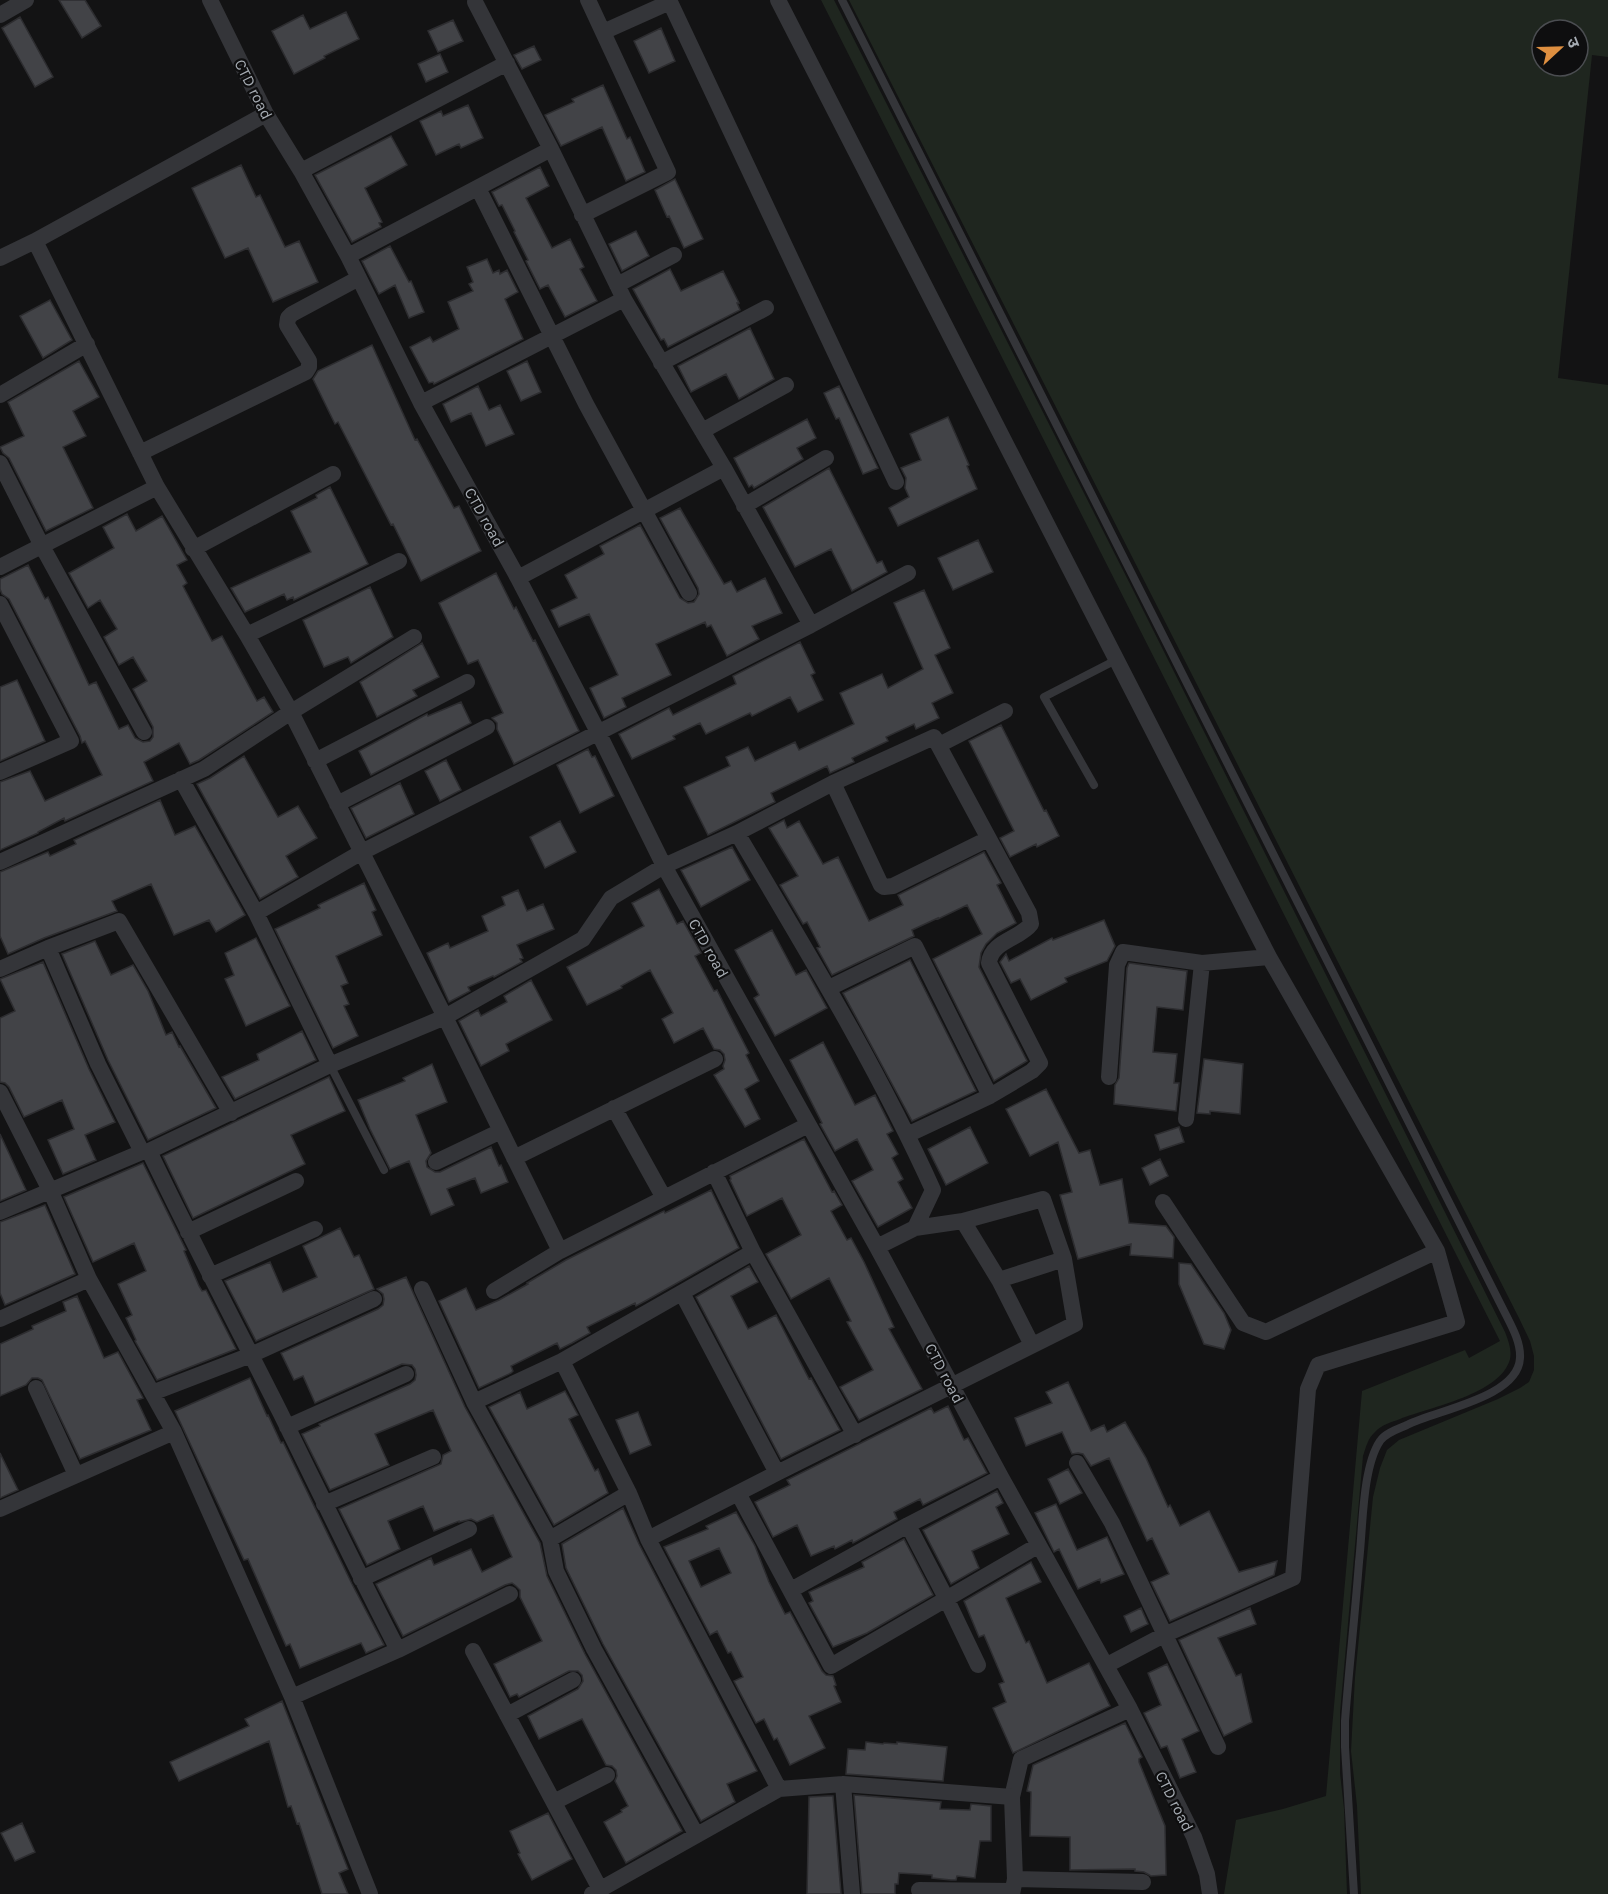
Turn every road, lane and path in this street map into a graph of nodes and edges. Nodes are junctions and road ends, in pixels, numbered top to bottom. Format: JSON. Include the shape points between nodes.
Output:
{"nodes":[{"id":1,"x":26,"y":0,"type":"edge"},
{"id":2,"x":210,"y":0,"type":"edge"},
{"id":3,"x":588,"y":0,"type":"edge"},
{"id":4,"x":778,"y":0,"type":"edge"},
{"id":5,"x":842,"y":0,"type":"edge"},
{"id":6,"x":475,"y":2,"type":"dead end"},
{"id":7,"x":0,"y":15,"type":"edge"},
{"id":8,"x":603,"y":32,"type":"junction"},
{"id":9,"x":507,"y":63,"type":"junction"},
{"id":10,"x":266,"y":114,"type":"junction"},
{"id":11,"x":550,"y":149,"type":"junction"},
{"id":12,"x":301,"y":171,"type":"junction"},
{"id":13,"x":478,"y":188,"type":"junction"},
{"id":14,"x":582,"y":215,"type":"junction"},
{"id":15,"x":34,"y":241,"type":"junction"},
{"id":16,"x":674,"y":255,"type":"dead end"},
{"id":17,"x":348,"y":256,"type":"junction"},
{"id":18,"x":0,"y":258,"type":"edge"},
{"id":19,"x":358,"y":278,"type":"junction"},
{"id":20,"x":620,"y":292,"type":"junction"},
{"id":21,"x":766,"y":308,"type":"dead end"},
{"id":22,"x":553,"y":335,"type":"junction"},
{"id":23,"x":87,"y":345,"type":"junction"},
{"id":24,"x":661,"y":363,"type":"junction"},
{"id":25,"x":786,"y":385,"type":"dead end"},
{"id":26,"x":0,"y":395,"type":"edge"},
{"id":27,"x":421,"y":403,"type":"junction"},
{"id":28,"x":702,"y":431,"type":"junction"},
{"id":29,"x":140,"y":453,"type":"junction"},
{"id":30,"x":826,"y":458,"type":"dead end"},
{"id":31,"x":0,"y":463,"type":"edge"},
{"id":32,"x":724,"y":468,"type":"junction"},
{"id":33,"x":333,"y":474,"type":"dead end"},
{"id":34,"x":896,"y":482,"type":"dead end"},
{"id":35,"x":157,"y":488,"type":"junction"},
{"id":36,"x":744,"y":506,"type":"junction"},
{"id":37,"x":644,"y":510,"type":"junction"},
{"id":38,"x":42,"y":546,"type":"junction"},
{"id":39,"x":193,"y":549,"type":"junction"},
{"id":40,"x":399,"y":561,"type":"dead end"},
{"id":41,"x":0,"y":567,"type":"edge"},
{"id":42,"x":908,"y":573,"type":"dead end"},
{"id":43,"x":518,"y":578,"type":"junction"},
{"id":44,"x":689,"y":592,"type":"dead end"},
{"id":45,"x":0,"y":604,"type":"edge"},
{"id":46,"x":811,"y":625,"type":"junction"},
{"id":47,"x":247,"y":635,"type":"junction"},
{"id":48,"x":414,"y":638,"type":"dead end"},
{"id":49,"x":1116,"y":660,"type":"junction"},
{"id":50,"x":467,"y":682,"type":"dead end"},
{"id":51,"x":1005,"y":711,"type":"dead end"},
{"id":52,"x":291,"y":712,"type":"junction"},
{"id":53,"x":487,"y":727,"type":"dead end"},
{"id":54,"x":144,"y":732,"type":"dead end"},
{"id":55,"x":598,"y":732,"type":"junction"},
{"id":56,"x":939,"y":745,"type":"junction"},
{"id":57,"x":315,"y":761,"type":"junction"},
{"id":58,"x":0,"y":772,"type":"edge"},
{"id":59,"x":181,"y":779,"type":"junction"},
{"id":60,"x":833,"y":783,"type":"junction"},
{"id":61,"x":1094,"y":785,"type":"dead end"},
{"id":62,"x":337,"y":804,"type":"junction"},
{"id":63,"x":737,"y":833,"type":"junction"},
{"id":64,"x":988,"y":839,"type":"junction"},
{"id":65,"x":362,"y":852,"type":"junction"},
{"id":66,"x":0,"y":860,"type":"edge"},
{"id":67,"x":664,"y":866,"type":"junction"},
{"id":68,"x":256,"y":913,"type":"junction"},
{"id":69,"x":48,"y":948,"type":"junction"},
{"id":70,"x":1269,"y":957,"type":"junction"},
{"id":71,"x":1202,"y":963,"type":"junction"},
{"id":72,"x":0,"y":969,"type":"edge"},
{"id":73,"x":829,"y":988,"type":"junction"},
{"id":74,"x":446,"y":1017,"type":"junction"},
{"id":75,"x":715,"y":1059,"type":"dead end"},
{"id":76,"x":330,"y":1065,"type":"junction"},
{"id":77,"x":1109,"y":1077,"type":"dead end"},
{"id":78,"x":990,"y":1096,"type":"junction"},
{"id":79,"x":1,"y":1098,"type":"edge"},
{"id":80,"x":614,"y":1108,"type":"junction"},
{"id":81,"x":231,"y":1113,"type":"junction"},
{"id":82,"x":1186,"y":1119,"type":"dead end"},
{"id":83,"x":808,"y":1125,"type":"junction"},
{"id":84,"x":501,"y":1131,"type":"junction"},
{"id":85,"x":907,"y":1135,"type":"junction"},
{"id":86,"x":146,"y":1152,"type":"junction"},
{"id":87,"x":514,"y":1158,"type":"junction"},
{"id":88,"x":436,"y":1162,"type":"dead end"},
{"id":89,"x":384,"y":1170,"type":"dead end"},
{"id":90,"x":714,"y":1172,"type":"junction"},
{"id":91,"x":296,"y":1181,"type":"dead end"},
{"id":92,"x":50,"y":1190,"type":"junction"},
{"id":93,"x":664,"y":1198,"type":"junction"},
{"id":94,"x":1163,"y":1202,"type":"dead end"},
{"id":95,"x":0,"y":1212,"type":"edge"},
{"id":96,"x":963,"y":1221,"type":"junction"},
{"id":97,"x":915,"y":1228,"type":"junction"},
{"id":98,"x":315,"y":1229,"type":"dead end"},
{"id":99,"x":188,"y":1233,"type":"junction"},
{"id":100,"x":877,"y":1247,"type":"junction"},
{"id":101,"x":560,"y":1251,"type":"junction"},
{"id":102,"x":1437,"y":1251,"type":"junction"},
{"id":103,"x":753,"y":1252,"type":"junction"},
{"id":104,"x":1064,"y":1259,"type":"junction"},
{"id":105,"x":210,"y":1276,"type":"junction"},
{"id":106,"x":89,"y":1279,"type":"junction"},
{"id":107,"x":999,"y":1280,"type":"junction"},
{"id":108,"x":422,"y":1289,"type":"dead end"},
{"id":109,"x":494,"y":1291,"type":"dead end"},
{"id":110,"x":682,"y":1293,"type":"junction"},
{"id":111,"x":374,"y":1299,"type":"dead end"},
{"id":112,"x":0,"y":1319,"type":"edge"},
{"id":113,"x":1032,"y":1345,"type":"junction"},
{"id":114,"x":251,"y":1355,"type":"junction"},
{"id":115,"x":562,"y":1361,"type":"junction"},
{"id":116,"x":406,"y":1374,"type":"dead end"},
{"id":117,"x":952,"y":1385,"type":"junction"},
{"id":118,"x":36,"y":1388,"type":"dead end"},
{"id":119,"x":152,"y":1393,"type":"junction"},
{"id":120,"x":474,"y":1402,"type":"junction"},
{"id":121,"x":287,"y":1427,"type":"junction"},
{"id":122,"x":174,"y":1432,"type":"junction"},
{"id":123,"x":855,"y":1435,"type":"junction"},
{"id":124,"x":433,"y":1457,"type":"dead end"},
{"id":125,"x":1077,"y":1463,"type":"dead end"},
{"id":126,"x":777,"y":1473,"type":"junction"},
{"id":127,"x":76,"y":1475,"type":"junction"},
{"id":128,"x":1001,"y":1477,"type":"junction"},
{"id":129,"x":629,"y":1493,"type":"junction"},
{"id":130,"x":738,"y":1493,"type":"junction"},
{"id":131,"x":324,"y":1504,"type":"junction"},
{"id":132,"x":0,"y":1509,"type":"edge"},
{"id":133,"x":908,"y":1525,"type":"junction"},
{"id":134,"x":469,"y":1528,"type":"dead end"},
{"id":135,"x":550,"y":1539,"type":"junction"},
{"id":136,"x":648,"y":1539,"type":"junction"},
{"id":137,"x":1039,"y":1545,"type":"junction"},
{"id":138,"x":361,"y":1579,"type":"junction"},
{"id":139,"x":791,"y":1590,"type":"junction"},
{"id":140,"x":510,"y":1594,"type":"dead end"},
{"id":141,"x":946,"y":1598,"type":"junction"},
{"id":142,"x":1164,"y":1635,"type":"junction"},
{"id":143,"x":398,"y":1650,"type":"junction"},
{"id":144,"x":473,"y":1651,"type":"dead end"},
{"id":145,"x":978,"y":1665,"type":"dead end"},
{"id":146,"x":1107,"y":1665,"type":"junction"},
{"id":147,"x":573,"y":1680,"type":"dead end"},
{"id":148,"x":292,"y":1697,"type":"junction"},
{"id":149,"x":1130,"y":1709,"type":"junction"},
{"id":150,"x":507,"y":1715,"type":"junction"},
{"id":151,"x":1218,"y":1747,"type":"dead end"},
{"id":152,"x":607,"y":1775,"type":"dead end"},
{"id":153,"x":843,"y":1784,"type":"junction"},
{"id":154,"x":779,"y":1789,"type":"junction"},
{"id":155,"x":1012,"y":1797,"type":"junction"},
{"id":156,"x":554,"y":1802,"type":"junction"},
{"id":157,"x":696,"y":1834,"type":"junction"},
{"id":158,"x":1143,"y":1882,"type":"dead end"},
{"id":159,"x":1013,"y":1888,"type":"edge"},
{"id":160,"x":919,"y":1890,"type":"dead end"},
{"id":161,"x":596,"y":1892,"type":"edge"},
{"id":162,"x":370,"y":1894,"type":"edge"},
{"id":163,"x":852,"y":1894,"type":"edge"},
{"id":164,"x":1210,"y":1894,"type":"edge"},
{"id":165,"x":1354,"y":1894,"type":"edge"}],
"edges":[{"from":1,"to":7,"type":"street"},
{"from":2,"to":10,"type":"street","name":"CTD road"},
{"from":3,"to":8,"type":"street"},
{"from":4,"to":49,"type":"street"},
{"from":5,"to":165,"type":"lane","via":[[1519,1347],[1516,1372],[1502,1387],[1396,1430],[1382,1438],[1372,1455],[1345,1721]]},
{"from":6,"to":9,"type":"street"},
{"from":8,"to":14,"type":"street","via":[[668,172]]},
{"from":8,"to":34,"type":"street","via":[[670,2]]},
{"from":9,"to":11,"type":"street"},
{"from":9,"to":12,"type":"street"},
{"from":10,"to":12,"type":"street","name":"CTD road"},
{"from":10,"to":15,"type":"street"},
{"from":11,"to":13,"type":"street"},
{"from":11,"to":14,"type":"street"},
{"from":12,"to":17,"type":"street","name":"CTD road"},
{"from":13,"to":17,"type":"street"},
{"from":13,"to":22,"type":"street"},
{"from":14,"to":20,"type":"street"},
{"from":15,"to":18,"type":"street"},
{"from":15,"to":23,"type":"street"},
{"from":16,"to":20,"type":"street"},
{"from":17,"to":19,"type":"street","name":"CTD road"},
{"from":19,"to":27,"type":"street","name":"CTD road"},
{"from":19,"to":29,"type":"street","via":[[288,318],[287,325],[309,361],[306,372]]},
{"from":20,"to":22,"type":"street"},
{"from":20,"to":24,"type":"street"},
{"from":21,"to":24,"type":"street"},
{"from":22,"to":27,"type":"street"},
{"from":22,"to":37,"type":"street"},
{"from":23,"to":26,"type":"street"},
{"from":23,"to":29,"type":"street"},
{"from":24,"to":28,"type":"street"},
{"from":25,"to":28,"type":"street"},
{"from":27,"to":43,"type":"street","name":"CTD road"},
{"from":28,"to":32,"type":"street"},
{"from":29,"to":35,"type":"street"},
{"from":30,"to":36,"type":"street"},
{"from":31,"to":38,"type":"street"},
{"from":32,"to":36,"type":"street"},
{"from":32,"to":37,"type":"street"},
{"from":33,"to":39,"type":"street"},
{"from":35,"to":38,"type":"street"},
{"from":35,"to":39,"type":"street"},
{"from":36,"to":46,"type":"street"},
{"from":37,"to":43,"type":"street"},
{"from":37,"to":44,"type":"street"},
{"from":38,"to":41,"type":"street"},
{"from":38,"to":54,"type":"street"},
{"from":39,"to":47,"type":"street"},
{"from":40,"to":47,"type":"street"},
{"from":42,"to":46,"type":"street"},
{"from":43,"to":55,"type":"street","name":"CTD road"},
{"from":45,"to":58,"type":"street","via":[[70,741]]},
{"from":46,"to":55,"type":"street"},
{"from":47,"to":52,"type":"street"},
{"from":48,"to":52,"type":"street"},
{"from":49,"to":61,"type":"lane","via":[[1044,697]]},
{"from":49,"to":70,"type":"street"},
{"from":50,"to":57,"type":"street"},
{"from":51,"to":56,"type":"street"},
{"from":52,"to":57,"type":"street"},
{"from":52,"to":59,"type":"street","via":[[204,769]]},
{"from":53,"to":62,"type":"street"},
{"from":55,"to":65,"type":"street"},
{"from":55,"to":67,"type":"street","name":"CTD road"},
{"from":56,"to":60,"type":"street","via":[[934,737]]},
{"from":56,"to":64,"type":"street"},
{"from":57,"to":62,"type":"street"},
{"from":59,"to":66,"type":"street"},
{"from":59,"to":68,"type":"street"},
{"from":60,"to":63,"type":"street"},
{"from":60,"to":64,"type":"street","via":[[884,887]]},
{"from":62,"to":65,"type":"street"},
{"from":63,"to":67,"type":"street"},
{"from":63,"to":73,"type":"street"},
{"from":64,"to":78,"type":"street","via":[[1029,913],[1031,924],[993,952],[989,963],[1040,1063]]},
{"from":65,"to":68,"type":"street"},
{"from":65,"to":74,"type":"street"},
{"from":67,"to":74,"type":"street","via":[[611,898],[583,939]]},
{"from":67,"to":83,"type":"street","name":"CTD road"},
{"from":68,"to":76,"type":"street"},
{"from":69,"to":72,"type":"street"},
{"from":69,"to":81,"type":"street","via":[[119,921]]},
{"from":69,"to":86,"type":"street","via":[[98,1064]]},
{"from":70,"to":71,"type":"street"},
{"from":70,"to":102,"type":"street"},
{"from":71,"to":77,"type":"street","via":[[1123,952],[1117,965]]},
{"from":71,"to":82,"type":"street"},
{"from":73,"to":78,"type":"street","via":[[915,946]]},
{"from":73,"to":85,"type":"street"},
{"from":74,"to":76,"type":"street"},
{"from":74,"to":84,"type":"street"},
{"from":75,"to":80,"type":"street"},
{"from":76,"to":81,"type":"street"},
{"from":76,"to":89,"type":"lane"},
{"from":78,"to":85,"type":"street"},
{"from":79,"to":92,"type":"street"},
{"from":80,"to":87,"type":"street"},
{"from":80,"to":93,"type":"street"},
{"from":81,"to":86,"type":"street"},
{"from":83,"to":90,"type":"street"},
{"from":83,"to":100,"type":"street","name":"CTD road"},
{"from":84,"to":87,"type":"street"},
{"from":84,"to":88,"type":"street"},
{"from":85,"to":97,"type":"street","via":[[933,1190]]},
{"from":86,"to":92,"type":"street"},
{"from":86,"to":99,"type":"street"},
{"from":87,"to":101,"type":"street"},
{"from":90,"to":93,"type":"street"},
{"from":90,"to":103,"type":"street"},
{"from":91,"to":99,"type":"street"},
{"from":92,"to":95,"type":"street"},
{"from":92,"to":106,"type":"street"},
{"from":93,"to":101,"type":"street"},
{"from":94,"to":102,"type":"street","via":[[1243,1323],[1266,1332]]},
{"from":96,"to":97,"type":"street"},
{"from":96,"to":104,"type":"street","via":[[1043,1199]]},
{"from":96,"to":107,"type":"street"},
{"from":97,"to":100,"type":"street"},
{"from":98,"to":105,"type":"street"},
{"from":99,"to":105,"type":"street"},
{"from":100,"to":117,"type":"street","name":"CTD road"},
{"from":101,"to":109,"type":"street"},
{"from":102,"to":142,"type":"street","via":[[1457,1322],[1318,1365],[1308,1389],[1293,1578]]},
{"from":103,"to":110,"type":"street"},
{"from":103,"to":123,"type":"street"},
{"from":104,"to":107,"type":"street"},
{"from":104,"to":113,"type":"street","via":[[1075,1324]]},
{"from":105,"to":114,"type":"street"},
{"from":106,"to":112,"type":"street"},
{"from":106,"to":119,"type":"street"},
{"from":107,"to":113,"type":"street"},
{"from":108,"to":120,"type":"street"},
{"from":110,"to":115,"type":"street"},
{"from":110,"to":126,"type":"street"},
{"from":111,"to":114,"type":"street"},
{"from":113,"to":117,"type":"street"},
{"from":114,"to":119,"type":"street"},
{"from":114,"to":121,"type":"street"},
{"from":115,"to":120,"type":"street"},
{"from":115,"to":129,"type":"street"},
{"from":116,"to":121,"type":"street"},
{"from":117,"to":123,"type":"street"},
{"from":117,"to":128,"type":"street","name":"CTD road"},
{"from":118,"to":127,"type":"street"},
{"from":119,"to":122,"type":"street"},
{"from":120,"to":135,"type":"street"},
{"from":121,"to":131,"type":"street"},
{"from":122,"to":127,"type":"street"},
{"from":122,"to":148,"type":"street"},
{"from":123,"to":126,"type":"street"},
{"from":124,"to":131,"type":"street"},
{"from":125,"to":142,"type":"street","via":[[1112,1523]]},
{"from":126,"to":130,"type":"street"},
{"from":127,"to":132,"type":"street"},
{"from":128,"to":133,"type":"street"},
{"from":128,"to":137,"type":"street","name":"CTD road"},
{"from":129,"to":135,"type":"street"},
{"from":129,"to":136,"type":"street"},
{"from":130,"to":136,"type":"street"},
{"from":130,"to":139,"type":"street"},
{"from":131,"to":138,"type":"street"},
{"from":133,"to":139,"type":"street"},
{"from":133,"to":141,"type":"street"},
{"from":134,"to":138,"type":"street"},
{"from":135,"to":157,"type":"street","via":[[556,1571],[594,1649]]},
{"from":136,"to":154,"type":"street"},
{"from":137,"to":141,"type":"street"},
{"from":137,"to":146,"type":"street","name":"CTD road"},
{"from":138,"to":143,"type":"street"},
{"from":139,"to":141,"type":"street","via":[[831,1666]]},
{"from":140,"to":143,"type":"street"},
{"from":141,"to":145,"type":"street"},
{"from":142,"to":146,"type":"street"},
{"from":142,"to":151,"type":"street"},
{"from":143,"to":148,"type":"street"},
{"from":144,"to":150,"type":"street"},
{"from":146,"to":149,"type":"street","name":"CTD road"},
{"from":147,"to":150,"type":"street"},
{"from":148,"to":162,"type":"street"},
{"from":149,"to":155,"type":"street","via":[[1022,1759]]},
{"from":149,"to":164,"type":"street","name":"CTD road","via":[[1194,1837]]},
{"from":150,"to":156,"type":"street"},
{"from":152,"to":156,"type":"street"},
{"from":153,"to":154,"type":"street"},
{"from":153,"to":155,"type":"street"},
{"from":153,"to":163,"type":"street"},
{"from":154,"to":157,"type":"street"},
{"from":155,"to":159,"type":"street"},
{"from":156,"to":161,"type":"street"},
{"from":157,"to":161,"type":"street"},
{"from":158,"to":159,"type":"street"},
{"from":159,"to":160,"type":"street"}]}
